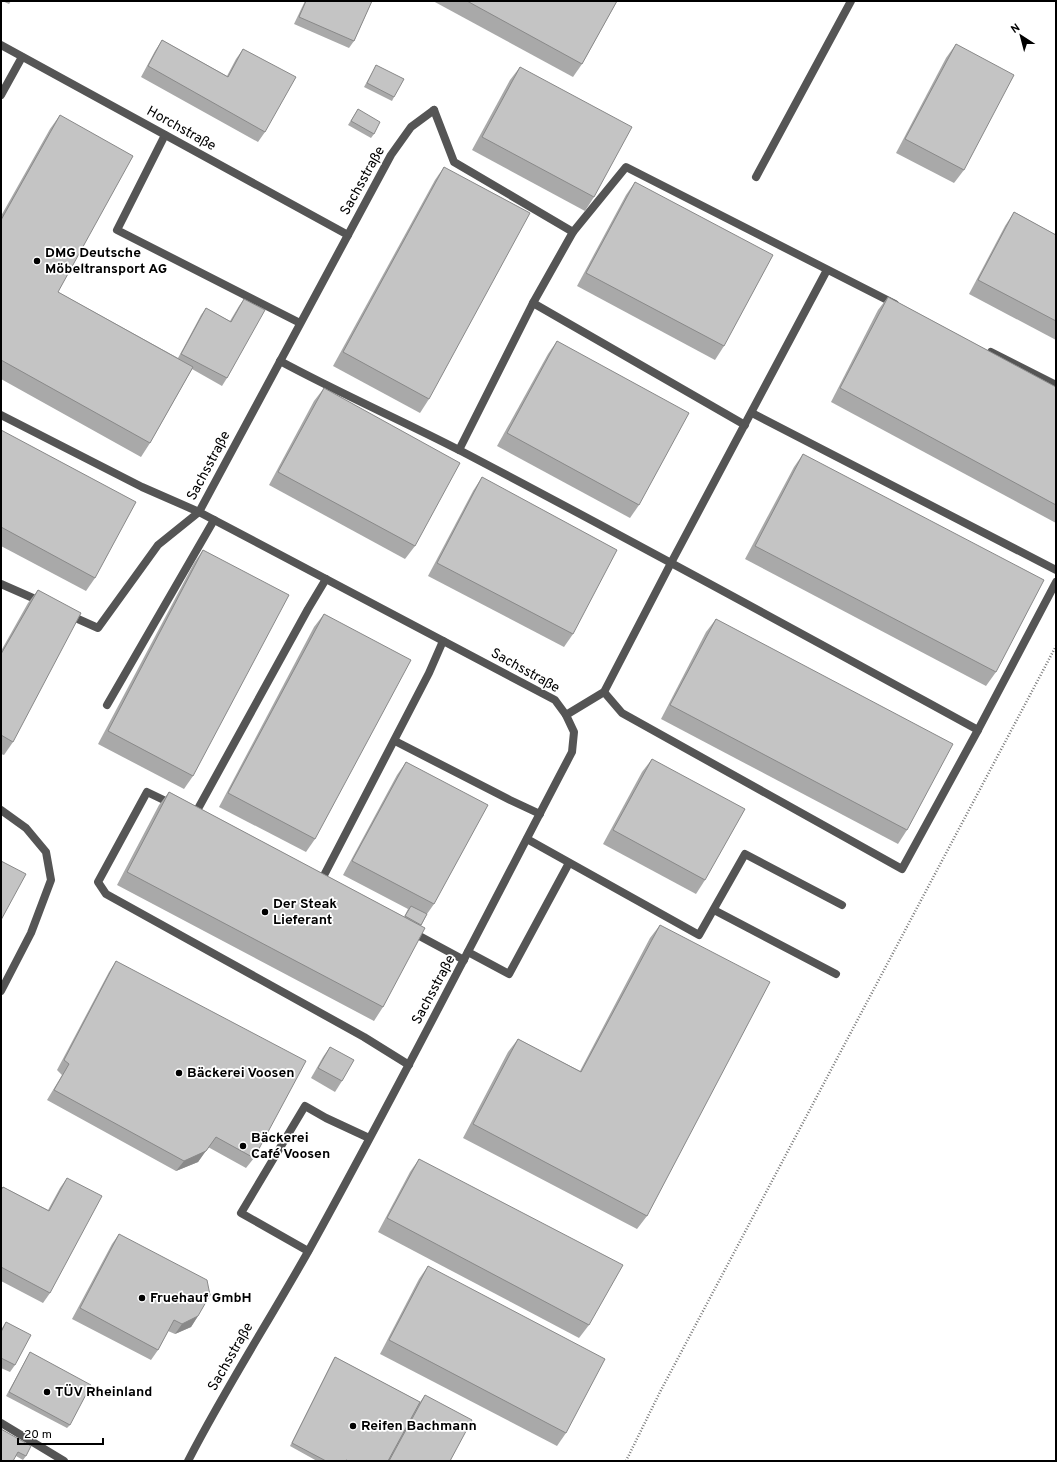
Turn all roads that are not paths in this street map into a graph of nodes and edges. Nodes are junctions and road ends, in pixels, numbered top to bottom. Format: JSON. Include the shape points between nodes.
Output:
{"nodes":[{"id":1,"x":851,"y":1,"type":"edge"},
{"id":2,"x":1,"y":45,"type":"edge"},
{"id":3,"x":22,"y":57,"type":"junction"},
{"id":4,"x":1,"y":95,"type":"edge"},
{"id":5,"x":165,"y":135,"type":"junction"},
{"id":6,"x":756,"y":178,"type":"dead end"},
{"id":7,"x":573,"y":232,"type":"junction"},
{"id":8,"x":348,"y":235,"type":"junction"},
{"id":9,"x":827,"y":270,"type":"junction"},
{"id":10,"x":533,"y":303,"type":"junction"},
{"id":11,"x":904,"y":308,"type":"edge"},
{"id":12,"x":300,"y":323,"type":"junction"},
{"id":13,"x":987,"y":350,"type":"edge"},
{"id":14,"x":280,"y":361,"type":"junction"},
{"id":15,"x":1056,"y":385,"type":"edge"},
{"id":16,"x":752,"y":413,"type":"junction"},
{"id":17,"x":1,"y":415,"type":"edge"},
{"id":18,"x":745,"y":425,"type":"junction"},
{"id":19,"x":459,"y":450,"type":"junction"},
{"id":20,"x":199,"y":512,"type":"junction"},
{"id":21,"x":214,"y":520,"type":"junction"},
{"id":22,"x":671,"y":563,"type":"junction"},
{"id":23,"x":1056,"y":570,"type":"edge"},
{"id":24,"x":326,"y":579,"type":"junction"},
{"id":25,"x":1056,"y":582,"type":"edge"},
{"id":26,"x":1,"y":584,"type":"edge"},
{"id":27,"x":50,"y":606,"type":"edge"},
{"id":28,"x":63,"y":612,"type":"edge"},
{"id":29,"x":443,"y":641,"type":"junction"},
{"id":30,"x":604,"y":692,"type":"junction"},
{"id":31,"x":107,"y":705,"type":"dead end"},
{"id":32,"x":566,"y":715,"type":"junction"},
{"id":33,"x":978,"y":730,"type":"junction"},
{"id":34,"x":394,"y":740,"type":"junction"},
{"id":35,"x":1,"y":810,"type":"edge"},
{"id":36,"x":540,"y":814,"type":"junction"},
{"id":37,"x":527,"y":839,"type":"junction"},
{"id":38,"x":569,"y":863,"type":"junction"},
{"id":39,"x":320,"y":883,"type":"edge"},
{"id":40,"x":842,"y":905,"type":"dead end"},
{"id":41,"x":714,"y":910,"type":"junction"},
{"id":42,"x":402,"y":927,"type":"edge"},
{"id":43,"x":468,"y":952,"type":"junction"},
{"id":44,"x":464,"y":960,"type":"junction"},
{"id":45,"x":836,"y":974,"type":"dead end"},
{"id":46,"x":1,"y":991,"type":"edge"},
{"id":47,"x":409,"y":1065,"type":"junction"},
{"id":48,"x":369,"y":1138,"type":"junction"},
{"id":49,"x":308,"y":1251,"type":"junction"},
{"id":50,"x":1,"y":1423,"type":"edge"},
{"id":51,"x":64,"y":1461,"type":"edge"},
{"id":52,"x":188,"y":1461,"type":"edge"}],
"edges":[{"from":1,"to":6,"type":"street"},
{"from":2,"to":3,"type":"street","name":"Horchstraße"},
{"from":3,"to":4,"type":"street"},
{"from":3,"to":5,"type":"street","name":"Horchstraße"},
{"from":5,"to":8,"type":"street","name":"Horchstraße"},
{"from":5,"to":12,"type":"street","via":[[116,230]]},
{"from":7,"to":8,"type":"street","name":"Sachsstraße","via":[[454,162],[434,110],[411,127],[391,155]]},
{"from":7,"to":9,"type":"street","via":[[626,167]]},
{"from":7,"to":10,"type":"street"},
{"from":8,"to":12,"type":"street","name":"Sachsstraße"},
{"from":9,"to":11,"type":"street"},
{"from":9,"to":16,"type":"street"},
{"from":10,"to":18,"type":"street"},
{"from":10,"to":19,"type":"street"},
{"from":12,"to":14,"type":"street","name":"Sachsstraße"},
{"from":13,"to":15,"type":"street"},
{"from":14,"to":19,"type":"street"},
{"from":14,"to":20,"type":"street","name":"Sachsstraße"},
{"from":16,"to":18,"type":"street"},
{"from":16,"to":23,"type":"street"},
{"from":17,"to":20,"type":"street","via":[[142,487]]},
{"from":18,"to":22,"type":"street"},
{"from":19,"to":22,"type":"street"},
{"from":20,"to":21,"type":"street","name":"Sachsstraße"},
{"from":20,"to":28,"type":"street","via":[[158,545],[98,628]]},
{"from":21,"to":24,"type":"street","name":"Sachsstraße"},
{"from":21,"to":31,"type":"street"},
{"from":22,"to":30,"type":"street"},
{"from":22,"to":33,"type":"street"},
{"from":24,"to":29,"type":"street","name":"Sachsstraße"},
{"from":24,"to":47,"type":"street","via":[[191,814],[147,792],[98,882],[106,894],[364,1037]]},
{"from":25,"to":33,"type":"street"},
{"from":26,"to":27,"type":"street"},
{"from":29,"to":32,"type":"street","name":"Sachsstraße","via":[[555,700]]},
{"from":29,"to":34,"type":"street"},
{"from":30,"to":32,"type":"street"},
{"from":30,"to":33,"type":"street","via":[[622,713],[902,869]]},
{"from":32,"to":36,"type":"street","name":"Sachsstraße","via":[[574,732],[572,752]]},
{"from":34,"to":36,"type":"street"},
{"from":34,"to":39,"type":"street"},
{"from":35,"to":46,"type":"street","via":[[26,828],[46,852],[51,880],[31,933]]},
{"from":36,"to":37,"type":"street","name":"Sachsstraße"},
{"from":37,"to":38,"type":"street"},
{"from":37,"to":43,"type":"street","name":"Sachsstraße"},
{"from":38,"to":41,"type":"street","via":[[699,935]]},
{"from":38,"to":43,"type":"street","via":[[508,974]]},
{"from":40,"to":41,"type":"street","via":[[745,854]]},
{"from":41,"to":45,"type":"street"},
{"from":42,"to":44,"type":"street"},
{"from":43,"to":44,"type":"street","name":"Sachsstraße"},
{"from":44,"to":47,"type":"street","name":"Sachsstraße"},
{"from":47,"to":48,"type":"street","name":"Sachsstraße"},
{"from":48,"to":49,"type":"street","name":"Sachsstraße"},
{"from":48,"to":49,"type":"street","via":[[305,1106],[241,1214]]},
{"from":49,"to":52,"type":"street","name":"Sachsstraße","via":[[231,1381]]},
{"from":50,"to":51,"type":"street"}]}
